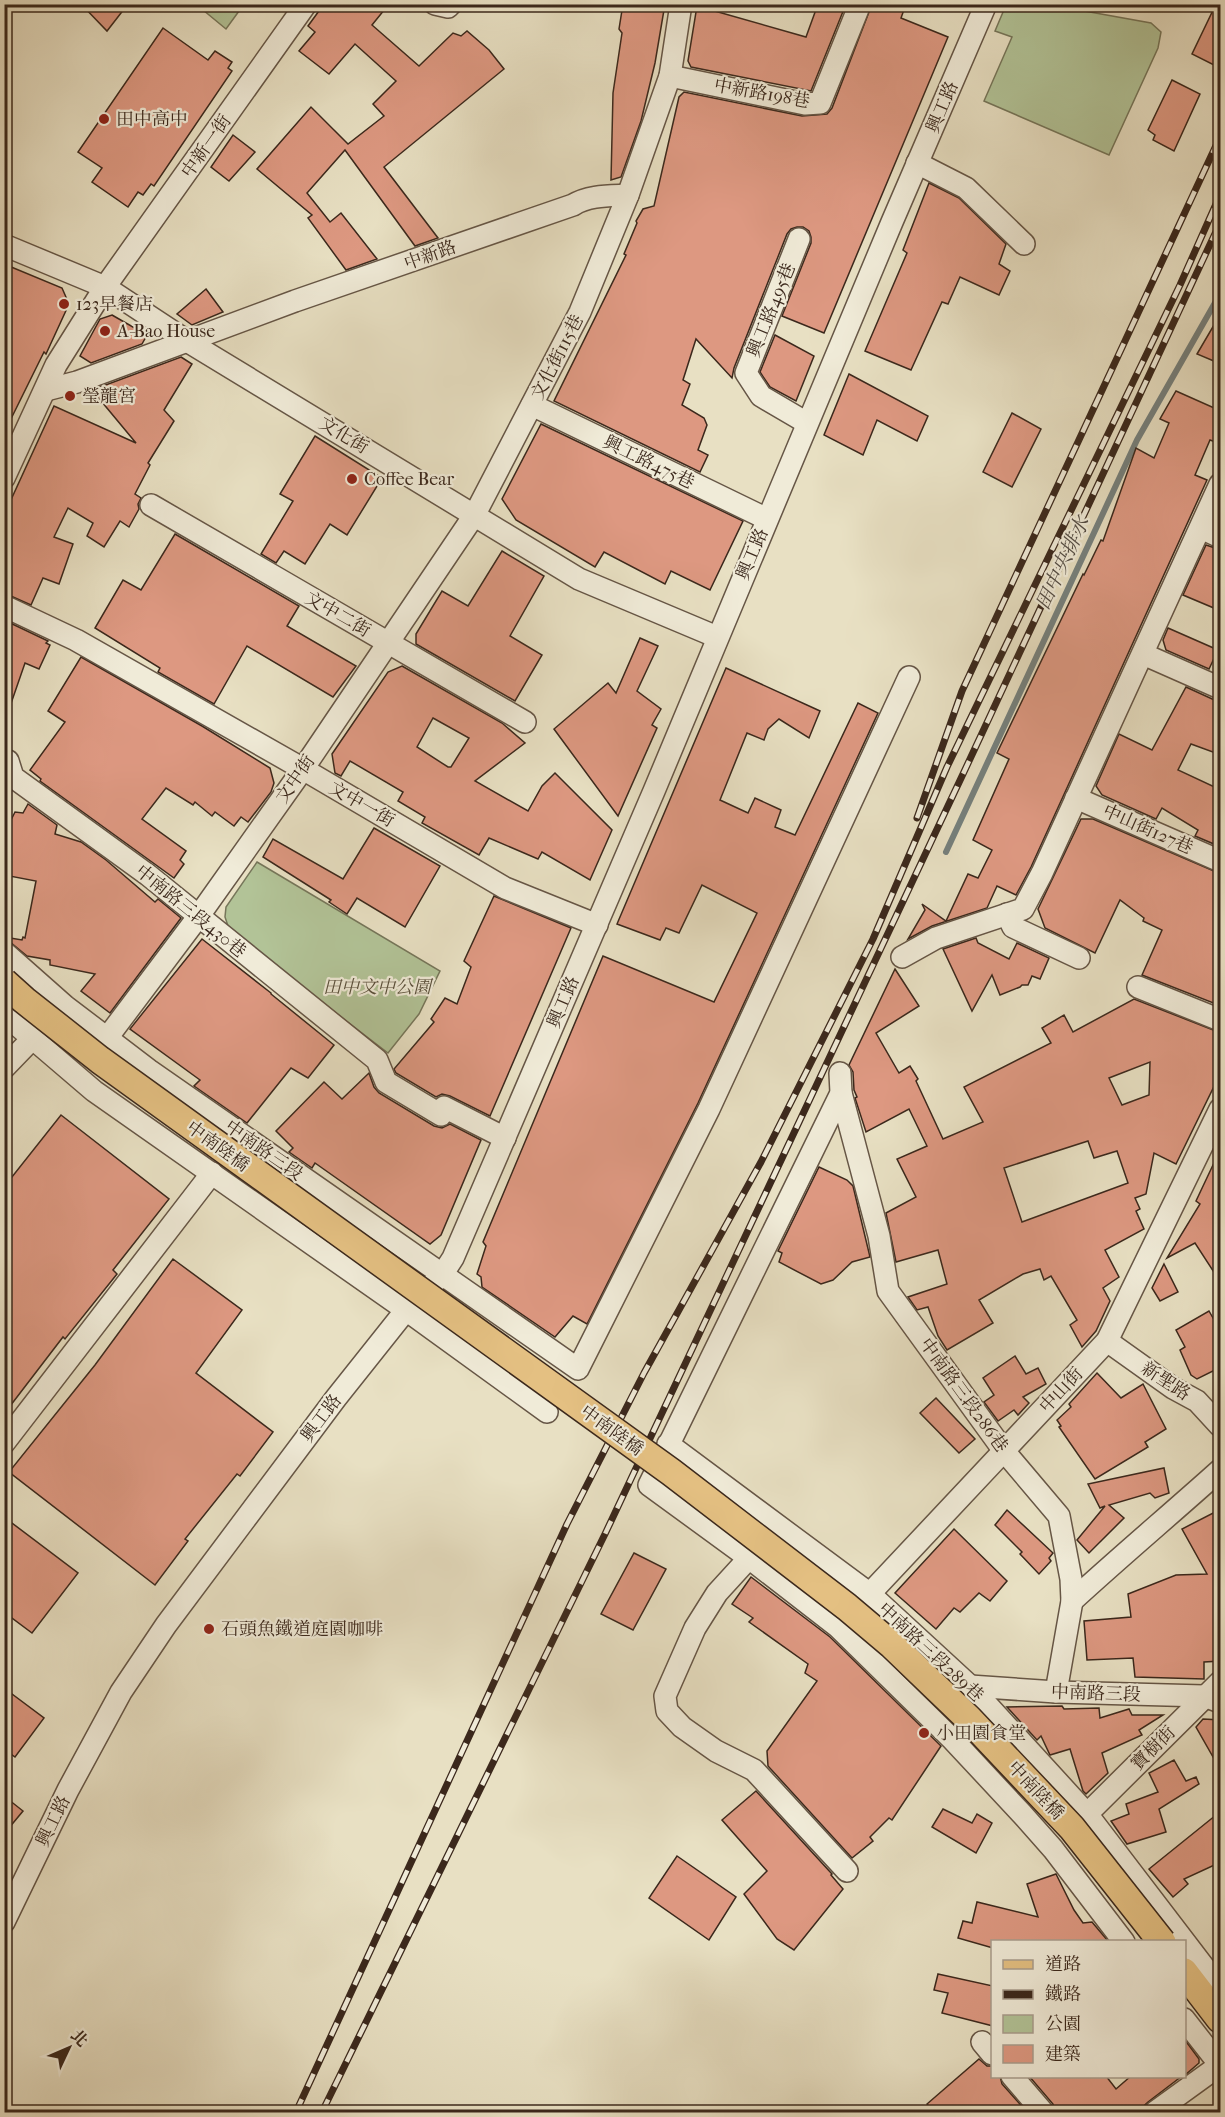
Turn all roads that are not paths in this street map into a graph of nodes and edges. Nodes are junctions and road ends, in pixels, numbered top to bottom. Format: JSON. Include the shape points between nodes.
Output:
{"nodes":[{"id":1,"x":306,"y":4,"type":"edge"},
{"id":2,"x":435,"y":4,"type":"edge"},
{"id":3,"x":451,"y":4,"type":"edge"},
{"id":4,"x":681,"y":4,"type":"edge"},
{"id":5,"x":860,"y":4,"type":"edge"},
{"id":6,"x":986,"y":4,"type":"edge"},
{"id":7,"x":670,"y":76,"type":"junction"},
{"id":8,"x":917,"y":163,"type":"junction"},
{"id":9,"x":628,"y":195,"type":"junction"},
{"id":10,"x":799,"y":239,"type":"dead end"},
{"id":11,"x":4,"y":244,"type":"edge"},
{"id":12,"x":1024,"y":244,"type":"dead end"},
{"id":13,"x":105,"y":287,"type":"junction"},
{"id":14,"x":187,"y":341,"type":"junction"},
{"id":15,"x":45,"y":390,"type":"junction"},
{"id":16,"x":532,"y":405,"type":"junction"},
{"id":17,"x":807,"y":423,"type":"junction"},
{"id":18,"x":11,"y":444,"type":"edge"},
{"id":19,"x":4,"y":478,"type":"edge"},
{"id":20,"x":1221,"y":484,"type":"edge"},
{"id":21,"x":151,"y":506,"type":"dead end"},
{"id":22,"x":476,"y":514,"type":"junction"},
{"id":23,"x":767,"y":519,"type":"junction"},
{"id":24,"x":1201,"y":528,"type":"junction"},
{"id":25,"x":1221,"y":537,"type":"edge"},
{"id":26,"x":4,"y":606,"type":"edge"},
{"id":27,"x":717,"y":637,"type":"junction"},
{"id":28,"x":388,"y":642,"type":"junction"},
{"id":29,"x":1143,"y":654,"type":"junction"},
{"id":30,"x":909,"y":677,"type":"dead end"},
{"id":31,"x":1221,"y":688,"type":"edge"},
{"id":32,"x":525,"y":722,"type":"dead end"},
{"id":33,"x":8,"y":761,"type":"dead end"},
{"id":34,"x":303,"y":769,"type":"junction"},
{"id":35,"x":1076,"y":798,"type":"junction"},
{"id":36,"x":1221,"y":861,"type":"edge"},
{"id":37,"x":1007,"y":914,"type":"junction"},
{"id":38,"x":198,"y":916,"type":"junction"},
{"id":39,"x":597,"y":925,"type":"junction"},
{"id":40,"x":4,"y":952,"type":"edge"},
{"id":41,"x":902,"y":957,"type":"dead end"},
{"id":42,"x":1079,"y":958,"type":"dead end"},
{"id":43,"x":4,"y":982,"type":"edge"},
{"id":44,"x":1138,"y":987,"type":"dead end"},
{"id":45,"x":4,"y":1014,"type":"edge"},
{"id":46,"x":1221,"y":1020,"type":"edge"},
{"id":47,"x":106,"y":1038,"type":"junction"},
{"id":48,"x":32,"y":1039,"type":"junction"},
{"id":49,"x":4,"y":1068,"type":"edge"},
{"id":50,"x":1221,"y":1108,"type":"edge"},
{"id":51,"x":504,"y":1138,"type":"junction"},
{"id":52,"x":212,"y":1173,"type":"junction"},
{"id":53,"x":442,"y":1275,"type":"junction"},
{"id":54,"x":406,"y":1310,"type":"junction"},
{"id":55,"x":1107,"y":1341,"type":"junction"},
{"id":56,"x":547,"y":1412,"type":"dead end"},
{"id":57,"x":1221,"y":1426,"type":"edge"},
{"id":58,"x":4,"y":1443,"type":"edge"},
{"id":59,"x":668,"y":1444,"type":"junction"},
{"id":60,"x":1004,"y":1451,"type":"junction"},
{"id":61,"x":1221,"y":1470,"type":"edge"},
{"id":62,"x":749,"y":1558,"type":"junction"},
{"id":63,"x":870,"y":1594,"type":"junction"},
{"id":64,"x":1072,"y":1600,"type":"junction"},
{"id":65,"x":838,"y":1627,"type":"junction"},
{"id":66,"x":1221,"y":1682,"type":"edge"},
{"id":67,"x":970,"y":1686,"type":"junction"},
{"id":68,"x":1056,"y":1692,"type":"junction"},
{"id":69,"x":1212,"y":1699,"type":"edge"},
{"id":70,"x":1087,"y":1814,"type":"junction"},
{"id":71,"x":1053,"y":1849,"type":"junction"},
{"id":72,"x":847,"y":1871,"type":"dead end"},
{"id":73,"x":4,"y":1922,"type":"edge"},
{"id":74,"x":1123,"y":1940,"type":"edge"},
{"id":75,"x":1161,"y":1940,"type":"edge"},
{"id":76,"x":1184,"y":1940,"type":"edge"},
{"id":77,"x":1186,"y":1943,"type":"edge"},
{"id":78,"x":1186,"y":1972,"type":"edge"},
{"id":79,"x":1221,"y":1988,"type":"edge"},
{"id":80,"x":1221,"y":2019,"type":"edge"},
{"id":81,"x":1186,"y":2020,"type":"edge"},
{"id":82,"x":1220,"y":2065,"type":"edge"},
{"id":83,"x":1014,"y":2078,"type":"edge"},
{"id":84,"x":1043,"y":2112,"type":"edge"},
{"id":85,"x":1155,"y":2112,"type":"edge"}],
"edges":[{"from":1,"to":13,"type":"street","name":"中新一街"},
{"from":2,"to":3,"type":"street"},
{"from":4,"to":7,"type":"street"},
{"from":5,"to":7,"type":"street","name":"中新路198巷","via":[[820,103],[806,104]]},
{"from":6,"to":8,"type":"street","name":"興工路"},
{"from":7,"to":9,"type":"street"},
{"from":8,"to":12,"type":"street","via":[[966,188]]},
{"from":8,"to":17,"type":"street","name":"興工路"},
{"from":9,"to":14,"type":"street","name":"中新路","via":[[580,200]]},
{"from":9,"to":16,"type":"street","name":"文化街115巷","via":[[580,312]]},
{"from":10,"to":17,"type":"street","name":"興工路495巷","via":[[746,373],[761,396]]},
{"from":11,"to":13,"type":"street","name":"文化街"},
{"from":13,"to":14,"type":"street","name":"文化街"},
{"from":13,"to":15,"type":"street","via":[[56,364]]},
{"from":14,"to":15,"type":"street","name":"中新路"},
{"from":14,"to":22,"type":"street","name":"文化街"},
{"from":15,"to":18,"type":"street"},
{"from":16,"to":22,"type":"street","name":"文化街115巷"},
{"from":16,"to":23,"type":"street","name":"興工路475巷"},
{"from":17,"to":23,"type":"street","name":"興工路"},
{"from":18,"to":19,"type":"street"},
{"from":20,"to":24,"type":"street"},
{"from":21,"to":28,"type":"street","name":"文中二街"},
{"from":22,"to":27,"type":"street","name":"文化街","via":[[579,579]]},
{"from":22,"to":28,"type":"street","name":"文中街"},
{"from":23,"to":27,"type":"street","name":"興工路"},
{"from":24,"to":25,"type":"street"},
{"from":24,"to":29,"type":"street"},
{"from":26,"to":34,"type":"street","name":"文中一街","via":[[76,640]]},
{"from":27,"to":39,"type":"street","name":"興工路"},
{"from":28,"to":32,"type":"street","name":"文中二街"},
{"from":28,"to":34,"type":"street","name":"文中街"},
{"from":29,"to":31,"type":"street"},
{"from":29,"to":35,"type":"street"},
{"from":30,"to":53,"type":"street","name":"中南路三段","via":[[709,1109],[578,1369]]},
{"from":33,"to":38,"type":"street","name":"中南路三段430巷","via":[[13,777]]},
{"from":34,"to":38,"type":"street","name":"文中街"},
{"from":34,"to":39,"type":"street","name":"文中一街","via":[[505,888]]},
{"from":35,"to":36,"type":"street","name":"中山街127巷"},
{"from":35,"to":37,"type":"street","via":[[1023,909]]},
{"from":37,"to":41,"type":"street","via":[[936,938]]},
{"from":37,"to":42,"type":"street","via":[[1013,927]]},
{"from":38,"to":47,"type":"street","name":"文中街"},
{"from":38,"to":51,"type":"street","name":"中南路三段430巷","via":[[377,1060],[387,1082],[441,1115],[444,1107]]},
{"from":39,"to":51,"type":"street","name":"興工路"},
{"from":40,"to":47,"type":"street","name":"中南路三段"},
{"from":43,"to":75,"type":"main road","name":"中南陸橋","bridge":true,"via":[[100,1060],[670,1472],[847,1607],[969,1719],[1040,1794],[1086,1844]]},
{"from":44,"to":46,"type":"street"},
{"from":45,"to":48,"type":"street"},
{"from":47,"to":53,"type":"street","name":"中南路三段"},
{"from":48,"to":49,"type":"street"},
{"from":48,"to":52,"type":"street","via":[[94,1091]]},
{"from":50,"to":55,"type":"street","name":"中山街"},
{"from":51,"to":53,"type":"street","name":"興工路","via":[[453,1258]]},
{"from":52,"to":54,"type":"street"},
{"from":52,"to":58,"type":"street"},
{"from":53,"to":54,"type":"street","name":"興工路"},
{"from":54,"to":56,"type":"street"},
{"from":54,"to":73,"type":"street","name":"興工路","via":[[166,1625],[121,1692]]},
{"from":55,"to":57,"type":"street","name":"新聖路","via":[[1197,1401]]},
{"from":55,"to":60,"type":"street","name":"中山街"},
{"from":59,"to":60,"type":"street","name":"中南路三段286巷","via":[[840,1083],[879,1236],[888,1291]]},
{"from":59,"to":62,"type":"street","via":[[649,1485]]},
{"from":59,"to":63,"type":"street","name":"中南路三段289巷"},
{"from":60,"to":63,"type":"street","name":"中山街"},
{"from":60,"to":64,"type":"street","name":"中南路三段286巷","via":[[1059,1516]]},
{"from":61,"to":64,"type":"street"},
{"from":62,"to":65,"type":"street"},
{"from":62,"to":72,"type":"street","via":[[717,1593],[695,1628],[664,1696],[667,1711],[716,1751],[754,1770]]},
{"from":63,"to":65,"type":"street","name":"中山街"},
{"from":63,"to":67,"type":"street","name":"中南路三段289巷"},
{"from":64,"to":68,"type":"street","name":"中南路三段286巷"},
{"from":65,"to":71,"type":"street","via":[[953,1740]]},
{"from":66,"to":69,"type":"street","name":"寶樹街"},
{"from":67,"to":68,"type":"street","name":"中南路三段"},
{"from":67,"to":70,"type":"street","name":"中南路三段289巷"},
{"from":68,"to":69,"type":"street","name":"中南路三段"},
{"from":69,"to":70,"type":"street","name":"寶樹街"},
{"from":70,"to":71,"type":"street","name":"寶樹街"},
{"from":70,"to":76,"type":"street","name":"中南路三段289巷"},
{"from":71,"to":74,"type":"street"},
{"from":77,"to":79,"type":"street","name":"中南路三段289巷"},
{"from":78,"to":80,"type":"main road"},
{"from":81,"to":82,"type":"street"},
{"from":82,"to":85,"type":"street"},
{"from":83,"to":84,"type":"street"}]}
